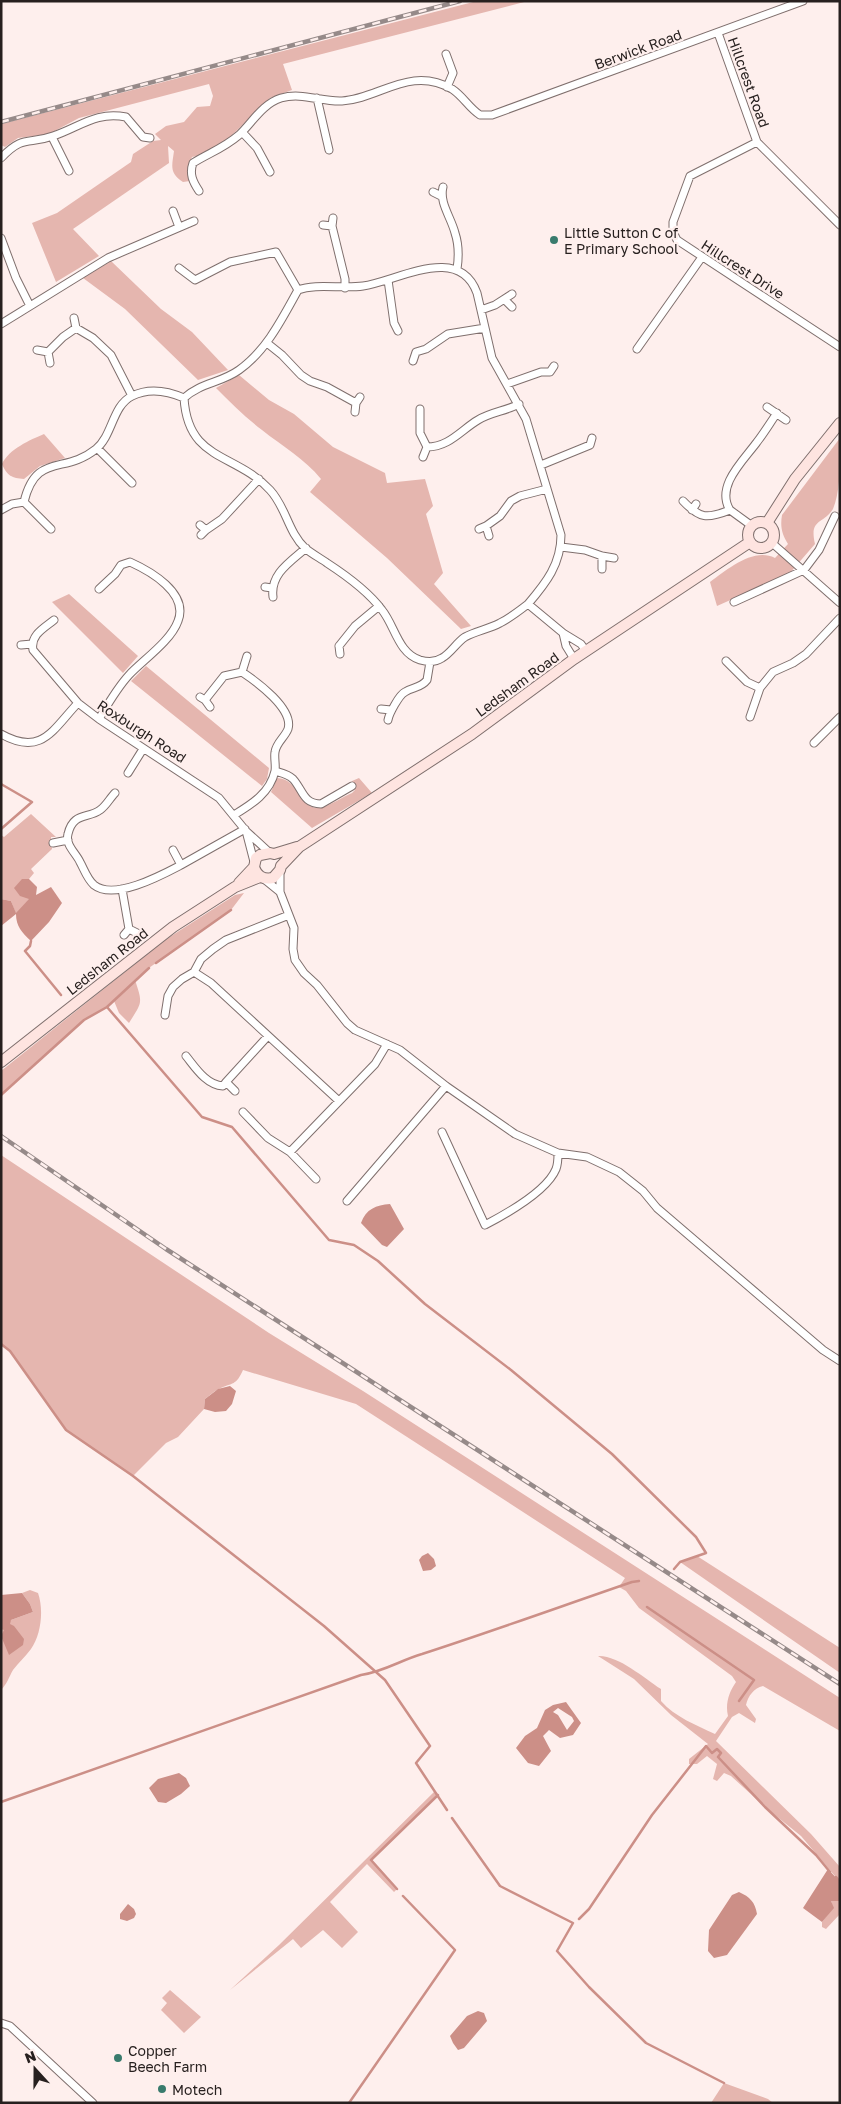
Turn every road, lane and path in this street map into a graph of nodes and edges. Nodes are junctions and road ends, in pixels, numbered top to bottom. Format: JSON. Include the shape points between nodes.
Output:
{"nodes":[{"id":1,"x":803,"y":1,"type":"edge"},
{"id":2,"x":718,"y":33,"type":"junction"},
{"id":3,"x":446,"y":53,"type":"dead end"},
{"id":4,"x":447,"y":87,"type":"junction"},
{"id":5,"x":317,"y":98,"type":"junction"},
{"id":6,"x":240,"y":133,"type":"junction"},
{"id":7,"x":52,"y":137,"type":"junction"},
{"id":8,"x":150,"y":138,"type":"dead end"},
{"id":9,"x":757,"y":142,"type":"junction"},
{"id":10,"x":329,"y":150,"type":"dead end"},
{"id":11,"x":1,"y":158,"type":"edge"},
{"id":12,"x":69,"y":172,"type":"dead end"},
{"id":13,"x":270,"y":172,"type":"dead end"},
{"id":14,"x":443,"y":187,"type":"dead end"},
{"id":15,"x":199,"y":191,"type":"dead end"},
{"id":16,"x":433,"y":192,"type":"dead end"},
{"id":17,"x":441,"y":196,"type":"junction"},
{"id":18,"x":173,"y":211,"type":"dead end"},
{"id":19,"x":194,"y":221,"type":"dead end"},
{"id":20,"x":323,"y":225,"type":"dead end"},
{"id":21,"x":840,"y":225,"type":"edge"},
{"id":22,"x":179,"y":227,"type":"junction"},
{"id":23,"x":1,"y":238,"type":"edge"},
{"id":24,"x":702,"y":257,"type":"junction"},
{"id":25,"x":179,"y":268,"type":"dead end"},
{"id":26,"x":457,"y":269,"type":"junction"},
{"id":27,"x":388,"y":280,"type":"junction"},
{"id":28,"x":345,"y":288,"type":"junction"},
{"id":29,"x":298,"y":290,"type":"junction"},
{"id":30,"x":512,"y":294,"type":"dead end"},
{"id":31,"x":505,"y":300,"type":"junction"},
{"id":32,"x":30,"y":306,"type":"junction"},
{"id":33,"x":512,"y":307,"type":"dead end"},
{"id":34,"x":481,"y":310,"type":"junction"},
{"id":35,"x":74,"y":318,"type":"dead end"},
{"id":36,"x":394,"y":323,"type":"junction"},
{"id":37,"x":1,"y":324,"type":"edge"},
{"id":38,"x":76,"y":328,"type":"junction"},
{"id":39,"x":485,"y":328,"type":"junction"},
{"id":40,"x":387,"y":330,"type":"dead end"},
{"id":41,"x":398,"y":331,"type":"dead end"},
{"id":42,"x":267,"y":343,"type":"junction"},
{"id":43,"x":840,"y":347,"type":"edge"},
{"id":44,"x":37,"y":350,"type":"dead end"},
{"id":45,"x":636,"y":350,"type":"dead end"},
{"id":46,"x":48,"y":352,"type":"junction"},
{"id":47,"x":413,"y":361,"type":"dead end"},
{"id":48,"x":50,"y":363,"type":"dead end"},
{"id":49,"x":552,"y":372,"type":"dead end"},
{"id":50,"x":506,"y":384,"type":"junction"},
{"id":51,"x":132,"y":396,"type":"junction"},
{"id":52,"x":184,"y":398,"type":"junction"},
{"id":53,"x":519,"y":404,"type":"junction"},
{"id":54,"x":767,"y":407,"type":"dead end"},
{"id":55,"x":420,"y":409,"type":"dead end"},
{"id":56,"x":355,"y":412,"type":"dead end"},
{"id":57,"x":776,"y":413,"type":"junction"},
{"id":58,"x":786,"y":420,"type":"dead end"},
{"id":59,"x":840,"y":423,"type":"edge"},
{"id":60,"x":592,"y":438,"type":"dead end"},
{"id":61,"x":426,"y":447,"type":"junction"},
{"id":62,"x":97,"y":448,"type":"junction"},
{"id":63,"x":423,"y":457,"type":"dead end"},
{"id":64,"x":541,"y":465,"type":"junction"},
{"id":65,"x":259,"y":479,"type":"junction"},
{"id":66,"x":132,"y":483,"type":"dead end"},
{"id":67,"x":547,"y":489,"type":"junction"},
{"id":68,"x":683,"y":501,"type":"dead end"},
{"id":69,"x":24,"y":502,"type":"junction"},
{"id":70,"x":1,"y":510,"type":"edge"},
{"id":71,"x":730,"y":510,"type":"junction"},
{"id":72,"x":835,"y":516,"type":"dead end"},
{"id":73,"x":767,"y":524,"type":"junction"},
{"id":74,"x":752,"y":526,"type":"junction"},
{"id":75,"x":51,"y":529,"type":"dead end"},
{"id":76,"x":202,"y":530,"type":"dead end"},
{"id":77,"x":489,"y":536,"type":"dead end"},
{"id":78,"x":750,"y":542,"type":"junction"},
{"id":79,"x":772,"y":543,"type":"junction"},
{"id":80,"x":561,"y":547,"type":"junction"},
{"id":81,"x":306,"y":548,"type":"junction"},
{"id":82,"x":128,"y":552,"type":"dead end"},
{"id":83,"x":602,"y":556,"type":"junction"},
{"id":84,"x":614,"y":558,"type":"dead end"},
{"id":85,"x":127,"y":562,"type":"junction"},
{"id":86,"x":602,"y":569,"type":"dead end"},
{"id":87,"x":804,"y":570,"type":"junction"},
{"id":88,"x":99,"y":589,"type":"dead end"},
{"id":89,"x":273,"y":597,"type":"dead end"},
{"id":90,"x":734,"y":602,"type":"dead end"},
{"id":91,"x":840,"y":603,"type":"edge"},
{"id":92,"x":528,"y":604,"type":"junction"},
{"id":93,"x":379,"y":606,"type":"junction"},
{"id":94,"x":840,"y":618,"type":"edge"},
{"id":95,"x":54,"y":620,"type":"dead end"},
{"id":96,"x":563,"y":633,"type":"junction"},
{"id":97,"x":32,"y":644,"type":"junction"},
{"id":98,"x":21,"y":645,"type":"dead end"},
{"id":99,"x":337,"y":648,"type":"dead end"},
{"id":100,"x":586,"y":651,"type":"junction"},
{"id":101,"x":247,"y":656,"type":"dead end"},
{"id":102,"x":574,"y":659,"type":"junction"},
{"id":103,"x":726,"y":661,"type":"dead end"},
{"id":104,"x":430,"y":662,"type":"junction"},
{"id":105,"x":242,"y":672,"type":"junction"},
{"id":106,"x":760,"y":688,"type":"junction"},
{"id":107,"x":78,"y":703,"type":"junction"},
{"id":108,"x":210,"y":707,"type":"dead end"},
{"id":109,"x":381,"y":709,"type":"dead end"},
{"id":110,"x":391,"y":710,"type":"junction"},
{"id":111,"x":750,"y":717,"type":"dead end"},
{"id":112,"x":838,"y":718,"type":"edge"},
{"id":113,"x":99,"y":719,"type":"junction"},
{"id":114,"x":388,"y":720,"type":"dead end"},
{"id":115,"x":2,"y":736,"type":"edge"},
{"id":116,"x":814,"y":744,"type":"dead end"},
{"id":117,"x":143,"y":748,"type":"junction"},
{"id":118,"x":275,"y":770,"type":"junction"},
{"id":119,"x":128,"y":773,"type":"dead end"},
{"id":120,"x":352,"y":786,"type":"dead end"},
{"id":121,"x":115,"y":793,"type":"dead end"},
{"id":122,"x":234,"y":814,"type":"junction"},
{"id":123,"x":245,"y":830,"type":"junction"},
{"id":124,"x":68,"y":840,"type":"junction"},
{"id":125,"x":53,"y":843,"type":"dead end"},
{"id":126,"x":299,"y":847,"type":"junction"},
{"id":127,"x":173,"y":850,"type":"dead end"},
{"id":128,"x":272,"y":854,"type":"junction"},
{"id":129,"x":181,"y":865,"type":"junction"},
{"id":130,"x":254,"y":865,"type":"junction"},
{"id":131,"x":280,"y":868,"type":"junction"},
{"id":132,"x":262,"y":878,"type":"junction"},
{"id":133,"x":235,"y":887,"type":"junction"},
{"id":134,"x":122,"y":889,"type":"junction"},
{"id":135,"x":280,"y":892,"type":"junction"},
{"id":136,"x":290,"y":915,"type":"junction"},
{"id":137,"x":137,"y":933,"type":"dead end"},
{"id":138,"x":194,"y":972,"type":"junction"},
{"id":139,"x":165,"y":1015,"type":"dead end"},
{"id":140,"x":268,"y":1036,"type":"junction"},
{"id":141,"x":387,"y":1044,"type":"junction"},
{"id":142,"x":186,"y":1056,"type":"dead end"},
{"id":143,"x":1,"y":1062,"type":"edge"},
{"id":144,"x":226,"y":1082,"type":"junction"},
{"id":145,"x":446,"y":1086,"type":"junction"},
{"id":146,"x":235,"y":1091,"type":"dead end"},
{"id":147,"x":339,"y":1101,"type":"junction"},
{"id":148,"x":243,"y":1112,"type":"dead end"},
{"id":149,"x":442,"y":1132,"type":"dead end"},
{"id":150,"x":290,"y":1152,"type":"junction"},
{"id":151,"x":558,"y":1153,"type":"junction"},
{"id":152,"x":316,"y":1179,"type":"dead end"},
{"id":153,"x":347,"y":1201,"type":"dead end"},
{"id":154,"x":840,"y":1361,"type":"edge"},
{"id":155,"x":1,"y":2023,"type":"edge"},
{"id":156,"x":93,"y":2103,"type":"edge"}],
"edges":[{"from":1,"to":2,"type":"street","name":"Berwick Road"},
{"from":2,"to":4,"type":"street","name":"Berwick Road","via":[[492,115],[480,115]]},
{"from":2,"to":9,"type":"street","name":"Hillcrest Road"},
{"from":3,"to":4,"type":"street","via":[[453,73]]},
{"from":4,"to":5,"type":"street","via":[[426,81],[406,82],[340,102]]},
{"from":5,"to":6,"type":"street","via":[[280,98],[264,108]]},
{"from":5,"to":10,"type":"street"},
{"from":6,"to":13,"type":"street","via":[[257,148]]},
{"from":6,"to":15,"type":"street","via":[[218,151],[193,163],[192,176]]},
{"from":7,"to":8,"type":"street","via":[[84,121],[116,115],[126,117],[143,138]]},
{"from":7,"to":11,"type":"street","via":[[26,140]]},
{"from":7,"to":12,"type":"street"},
{"from":9,"to":21,"type":"street","name":"Hillcrest Road"},
{"from":9,"to":24,"type":"street","name":"Hillcrest Drive","via":[[692,174],[687,180],[672,232]]},
{"from":14,"to":17,"type":"street"},
{"from":16,"to":17,"type":"street"},
{"from":17,"to":26,"type":"street","via":[[458,244]]},
{"from":18,"to":22,"type":"street"},
{"from":19,"to":22,"type":"street"},
{"from":20,"to":28,"type":"street","via":[[332,222]]},
{"from":22,"to":32,"type":"street","via":[[108,258]]},
{"from":23,"to":32,"type":"street"},
{"from":24,"to":43,"type":"street","name":"Hillcrest Drive"},
{"from":24,"to":45,"type":"street"},
{"from":25,"to":29,"type":"street","via":[[195,280],[230,262],[276,252]]},
{"from":26,"to":27,"type":"street","via":[[408,273]]},
{"from":26,"to":34,"type":"street","via":[[473,283]]},
{"from":27,"to":28,"type":"street"},
{"from":27,"to":36,"type":"street"},
{"from":28,"to":29,"type":"street","via":[[313,286]]},
{"from":29,"to":42,"type":"street"},
{"from":30,"to":31,"type":"street"},
{"from":31,"to":33,"type":"street"},
{"from":31,"to":34,"type":"street"},
{"from":32,"to":37,"type":"street"},
{"from":34,"to":39,"type":"street"},
{"from":35,"to":38,"type":"street"},
{"from":36,"to":40,"type":"street"},
{"from":36,"to":41,"type":"street"},
{"from":38,"to":46,"type":"street"},
{"from":38,"to":51,"type":"street","via":[[111,355]]},
{"from":39,"to":47,"type":"street","via":[[448,334],[426,349],[413,351]]},
{"from":39,"to":50,"type":"street","via":[[492,358]]},
{"from":42,"to":52,"type":"street","via":[[239,370],[216,383],[198,387]]},
{"from":42,"to":56,"type":"street","via":[[310,381],[358,400]]},
{"from":44,"to":46,"type":"street"},
{"from":46,"to":48,"type":"street"},
{"from":49,"to":50,"type":"street","via":[[540,372]]},
{"from":50,"to":53,"type":"street"},
{"from":51,"to":52,"type":"street","via":[[158,390]]},
{"from":51,"to":62,"type":"street","via":[[117,410],[111,427]]},
{"from":52,"to":65,"type":"street","via":[[188,424],[197,440]]},
{"from":53,"to":61,"type":"street","via":[[479,419],[449,442]]},
{"from":53,"to":64,"type":"street"},
{"from":54,"to":57,"type":"street"},
{"from":55,"to":61,"type":"street","via":[[420,433]]},
{"from":57,"to":58,"type":"street"},
{"from":57,"to":71,"type":"street","via":[[727,486]]},
{"from":59,"to":73,"type":"main road","via":[[795,479]]},
{"from":60,"to":64,"type":"street","via":[[590,446]]},
{"from":61,"to":63,"type":"street"},
{"from":62,"to":66,"type":"street"},
{"from":62,"to":69,"type":"street","via":[[76,461],[44,469],[28,485]]},
{"from":64,"to":67,"type":"street"},
{"from":65,"to":76,"type":"street","via":[[222,519]]},
{"from":65,"to":81,"type":"street","via":[[278,499],[292,529]]},
{"from":67,"to":77,"type":"street","via":[[511,501],[504,511],[483,527]]},
{"from":67,"to":80,"type":"street"},
{"from":68,"to":71,"type":"street","via":[[694,507],[699,515],[707,517]]},
{"from":69,"to":70,"type":"street"},
{"from":69,"to":75,"type":"street"},
{"from":71,"to":74,"type":"street"},
{"from":72,"to":87,"type":"street","via":[[819,550]]},
{"from":73,"to":74,"type":"main road","via":[[759,522]]},
{"from":73,"to":79,"type":"main road","via":[[774,533]]},
{"from":74,"to":78,"type":"main road","via":[[748,534]]},
{"from":78,"to":79,"type":"main road","via":[[760,548]]},
{"from":78,"to":100,"type":"main road","name":"Ledsham Road"},
{"from":79,"to":87,"type":"street"},
{"from":80,"to":83,"type":"street"},
{"from":80,"to":92,"type":"street","via":[[554,569]]},
{"from":81,"to":89,"type":"street","via":[[279,572],[268,588]]},
{"from":81,"to":93,"type":"street","via":[[345,575]]},
{"from":82,"to":85,"type":"street"},
{"from":83,"to":84,"type":"street"},
{"from":83,"to":86,"type":"street"},
{"from":85,"to":88,"type":"street"},
{"from":85,"to":113,"type":"street","via":[[165,582],[179,605],[179,621],[168,637],[128,676]]},
{"from":87,"to":90,"type":"street"},
{"from":87,"to":91,"type":"street"},
{"from":92,"to":96,"type":"street"},
{"from":92,"to":104,"type":"street","via":[[499,624],[464,638],[442,658]]},
{"from":93,"to":99,"type":"street","via":[[355,626]]},
{"from":93,"to":104,"type":"street","via":[[405,650],[420,660]]},
{"from":94,"to":106,"type":"street","via":[[806,654],[773,672]]},
{"from":95,"to":97,"type":"street","via":[[38,633]]},
{"from":96,"to":100,"type":"street"},
{"from":96,"to":102,"type":"street"},
{"from":97,"to":98,"type":"street"},
{"from":97,"to":107,"type":"street","name":"Roxburgh Road","via":[[33,650]]},
{"from":100,"to":102,"type":"main road","name":"Ledsham Road"},
{"from":101,"to":105,"type":"street"},
{"from":102,"to":126,"type":"main road","name":"Ledsham Road","via":[[472,734]]},
{"from":103,"to":106,"type":"street","via":[[747,682]]},
{"from":104,"to":110,"type":"street","via":[[427,680],[405,692]]},
{"from":105,"to":108,"type":"street","via":[[224,676],[202,698]]},
{"from":105,"to":118,"type":"street","via":[[281,705],[287,715],[287,732],[275,750]]},
{"from":106,"to":111,"type":"street"},
{"from":107,"to":113,"type":"street","name":"Roxburgh Road"},
{"from":107,"to":115,"type":"street","via":[[52,734],[38,742],[23,743]]},
{"from":109,"to":110,"type":"street"},
{"from":110,"to":114,"type":"street"},
{"from":112,"to":116,"type":"street"},
{"from":113,"to":117,"type":"street","name":"Roxburgh Road"},
{"from":117,"to":119,"type":"street"},
{"from":117,"to":122,"type":"street","name":"Roxburgh Road","via":[[219,798]]},
{"from":118,"to":120,"type":"street","via":[[292,778],[304,798],[315,804],[321,804]]},
{"from":118,"to":122,"type":"street","via":[[259,799]]},
{"from":121,"to":124,"type":"street","via":[[101,809],[77,819]]},
{"from":122,"to":123,"type":"street","name":"Roxburgh Road"},
{"from":123,"to":128,"type":"street","name":"Roxburgh Road"},
{"from":123,"to":129,"type":"street"},
{"from":123,"to":130,"type":"street","name":"Roxburgh Road"},
{"from":124,"to":125,"type":"street"},
{"from":124,"to":134,"type":"street","via":[[91,883],[102,889]]},
{"from":126,"to":128,"type":"main road","name":"Ledsham Road"},
{"from":126,"to":131,"type":"main road","name":"Ledsham Road"},
{"from":127,"to":129,"type":"street"},
{"from":128,"to":130,"type":"main road","name":"Ledsham Road","via":[[260,855]]},
{"from":128,"to":131,"type":"main road","via":[[278,857]]},
{"from":129,"to":134,"type":"street","via":[[159,877]]},
{"from":130,"to":132,"type":"main road"},
{"from":130,"to":133,"type":"main road","name":"Ledsham Road"},
{"from":131,"to":132,"type":"main road","name":"Ledsham Road","via":[[273,878]]},
{"from":131,"to":135,"type":"street"},
{"from":132,"to":133,"type":"main road","name":"Ledsham Road"},
{"from":132,"to":135,"type":"street"},
{"from":133,"to":143,"type":"main road","name":"Ledsham Road","via":[[173,927]]},
{"from":134,"to":137,"type":"street","via":[[126,932]]},
{"from":135,"to":136,"type":"street"},
{"from":136,"to":138,"type":"street","via":[[226,940],[201,959]]},
{"from":136,"to":141,"type":"street","via":[[294,928],[294,960],[304,974],[355,1030]]},
{"from":138,"to":139,"type":"street","via":[[173,988],[168,996]]},
{"from":138,"to":140,"type":"street","via":[[211,983]]},
{"from":140,"to":144,"type":"street"},
{"from":140,"to":147,"type":"street"},
{"from":141,"to":145,"type":"street","via":[[400,1050]]},
{"from":141,"to":147,"type":"street","via":[[375,1064]]},
{"from":142,"to":144,"type":"street","via":[[205,1079],[218,1086]]},
{"from":144,"to":146,"type":"street"},
{"from":145,"to":151,"type":"street","via":[[515,1134]]},
{"from":145,"to":153,"type":"street"},
{"from":147,"to":150,"type":"street"},
{"from":148,"to":150,"type":"street","via":[[268,1138]]},
{"from":149,"to":151,"type":"street","via":[[485,1225],[514,1210],[547,1182],[556,1168]]},
{"from":150,"to":152,"type":"street"},
{"from":151,"to":154,"type":"street","via":[[587,1157],[619,1172],[643,1191],[665,1215]]},
{"from":155,"to":156,"type":"street","via":[[10,2026]]}]}
